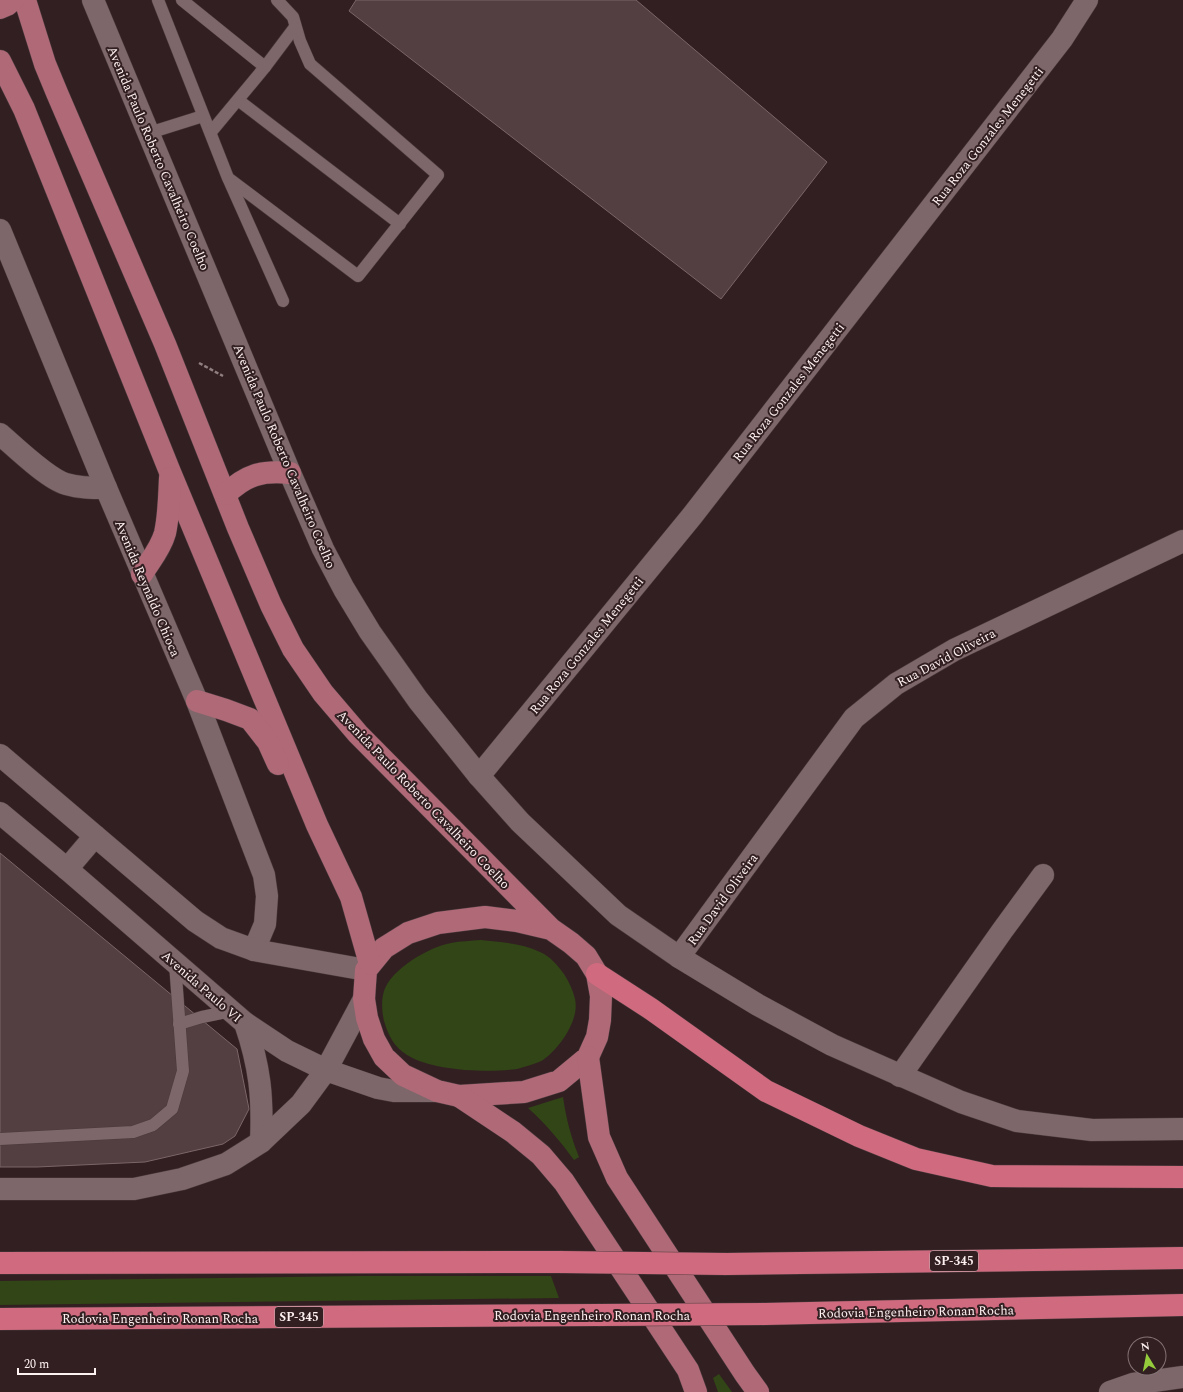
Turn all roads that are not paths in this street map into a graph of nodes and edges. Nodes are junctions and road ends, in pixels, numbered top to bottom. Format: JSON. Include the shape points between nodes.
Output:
{"nodes":[{"id":1,"x":13,"y":0,"type":"edge"},
{"id":2,"x":25,"y":0,"type":"edge"},
{"id":3,"x":158,"y":0,"type":"edge"},
{"id":4,"x":182,"y":0,"type":"edge"},
{"id":5,"x":276,"y":0,"type":"edge"},
{"id":6,"x":1087,"y":0,"type":"edge"},
{"id":7,"x":93,"y":1,"type":"edge"},
{"id":8,"x":0,"y":8,"type":"edge"},
{"id":9,"x":295,"y":27,"type":"junction"},
{"id":10,"x":0,"y":61,"type":"edge"},
{"id":11,"x":265,"y":67,"type":"junction"},
{"id":12,"x":238,"y":100,"type":"junction"},
{"id":13,"x":204,"y":116,"type":"junction"},
{"id":14,"x":210,"y":132,"type":"junction"},
{"id":15,"x":149,"y":133,"type":"junction"},
{"id":16,"x":228,"y":178,"type":"junction"},
{"id":17,"x":400,"y":224,"type":"junction"},
{"id":18,"x":0,"y":230,"type":"edge"},
{"id":19,"x":283,"y":301,"type":"dead end"},
{"id":20,"x":0,"y":434,"type":"edge"},
{"id":21,"x":170,"y":472,"type":"junction"},
{"id":22,"x":290,"y":474,"type":"junction"},
{"id":23,"x":106,"y":488,"type":"junction"},
{"id":24,"x":226,"y":494,"type":"junction"},
{"id":25,"x":1183,"y":541,"type":"edge"},
{"id":26,"x":142,"y":574,"type":"junction"},
{"id":27,"x":197,"y":701,"type":"junction"},
{"id":28,"x":0,"y":755,"type":"edge"},
{"id":29,"x":479,"y":776,"type":"junction"},
{"id":30,"x":0,"y":813,"type":"edge"},
{"id":31,"x":317,"y":824,"type":"junction"},
{"id":32,"x":95,"y":836,"type":"junction"},
{"id":33,"x":67,"y":869,"type":"junction"},
{"id":34,"x":1044,"y":875,"type":"dead end"},
{"id":35,"x":551,"y":929,"type":"junction"},
{"id":36,"x":254,"y":950,"type":"junction"},
{"id":37,"x":679,"y":957,"type":"junction"},
{"id":38,"x":175,"y":963,"type":"junction"},
{"id":39,"x":368,"y":967,"type":"junction"},
{"id":40,"x":597,"y":974,"type":"junction"},
{"id":41,"x":364,"y":999,"type":"junction"},
{"id":42,"x":238,"y":1017,"type":"junction"},
{"id":43,"x":179,"y":1024,"type":"junction"},
{"id":44,"x":588,"y":1058,"type":"junction"},
{"id":45,"x":326,"y":1070,"type":"junction"},
{"id":46,"x":900,"y":1076,"type":"junction"},
{"id":47,"x":437,"y":1091,"type":"junction"},
{"id":48,"x":459,"y":1096,"type":"junction"},
{"id":49,"x":1183,"y":1129,"type":"edge"},
{"id":50,"x":0,"y":1139,"type":"edge"},
{"id":51,"x":262,"y":1142,"type":"junction"},
{"id":52,"x":1183,"y":1177,"type":"edge"},
{"id":53,"x":0,"y":1189,"type":"edge"},
{"id":54,"x":1183,"y":1258,"type":"edge"},
{"id":55,"x":0,"y":1263,"type":"edge"},
{"id":56,"x":1183,"y":1305,"type":"edge"},
{"id":57,"x":0,"y":1319,"type":"edge"},
{"id":58,"x":1183,"y":1377,"type":"edge"},
{"id":59,"x":696,"y":1392,"type":"edge"},
{"id":60,"x":758,"y":1392,"type":"edge"},
{"id":61,"x":1110,"y":1392,"type":"edge"}],
"edges":[{"from":1,"to":8,"type":"main road"},
{"from":2,"to":24,"type":"main road","name":"Avenida Paulo Roberto Cavalheiro Coelho","via":[[56,93],[165,344]]},
{"from":3,"to":13,"type":"lane"},
{"from":4,"to":11,"type":"lane"},
{"from":5,"to":9,"type":"lane","via":[[292,16]]},
{"from":6,"to":29,"type":"street","name":"Rua Roza Gonzales Menegetti","via":[[1057,46],[692,516]]},
{"from":7,"to":15,"type":"street","name":"Avenida Paulo Roberto Cavalheiro Coelho"},
{"from":9,"to":11,"type":"lane"},
{"from":9,"to":17,"type":"lane","via":[[310,64],[438,175]]},
{"from":10,"to":21,"type":"main road","via":[[24,109]]},
{"from":11,"to":12,"type":"lane"},
{"from":12,"to":14,"type":"lane"},
{"from":12,"to":17,"type":"lane"},
{"from":13,"to":14,"type":"lane"},
{"from":13,"to":15,"type":"lane"},
{"from":14,"to":16,"type":"lane"},
{"from":15,"to":22,"type":"street","name":"Avenida Paulo Roberto Cavalheiro Coelho"},
{"from":16,"to":17,"type":"lane","via":[[358,276]]},
{"from":16,"to":19,"type":"lane"},
{"from":18,"to":23,"type":"street","name":"Avenida Reynaldo Chioca"},
{"from":20,"to":23,"type":"street","via":[[45,472],[64,484]]},
{"from":21,"to":26,"type":"main road","via":[[165,534],[157,552]]},
{"from":21,"to":31,"type":"main road"},
{"from":22,"to":24,"type":"main road","via":[[275,472],[255,475],[236,485]]},
{"from":22,"to":29,"type":"street","name":"Avenida Paulo Roberto Cavalheiro Coelho","via":[[323,548],[370,632],[418,700]]},
{"from":23,"to":26,"type":"street","name":"Avenida Reynaldo Chioca"},
{"from":24,"to":35,"type":"main road","name":"Avenida Paulo Roberto Cavalheiro Coelho","via":[[271,605],[293,649],[323,693],[358,734]]},
{"from":25,"to":37,"type":"street","name":"Rua David Oliveira","via":[[954,650],[896,684],[854,718]]},
{"from":26,"to":27,"type":"street","name":"Avenida Reynaldo Chioca"},
{"from":27,"to":31,"type":"main road","via":[[250,719],[268,742],[294,802]]},
{"from":27,"to":36,"type":"street","name":"Avenida Reynaldo Chioca","via":[[264,875],[267,896],[265,924]]},
{"from":28,"to":32,"type":"street"},
{"from":29,"to":37,"type":"street","name":"Avenida Paulo Roberto Cavalheiro Coelho","via":[[520,822],[618,915]]},
{"from":30,"to":33,"type":"street","name":"Avenida Paulo VI"},
{"from":31,"to":39,"type":"main road","via":[[351,897]]},
{"from":32,"to":33,"type":"street"},
{"from":32,"to":36,"type":"street","via":[[195,921],[221,938]]},
{"from":33,"to":38,"type":"street","name":"Avenida Paulo VI"},
{"from":34,"to":46,"type":"street"},
{"from":35,"to":39,"type":"main road","via":[[485,917],[438,923],[408,932],[384,948]]},
{"from":35,"to":40,"type":"main road","via":[[586,956]]},
{"from":36,"to":39,"type":"street"},
{"from":37,"to":46,"type":"street","name":"Avenida Paulo Roberto Cavalheiro Coelho","via":[[758,1005],[832,1045]]},
{"from":38,"to":42,"type":"street","name":"Avenida Paulo VI"},
{"from":38,"to":43,"type":"lane"},
{"from":39,"to":41,"type":"main road"},
{"from":40,"to":44,"type":"main road","via":[[601,996],[600,1020],[597,1037]]},
{"from":40,"to":52,"type":"highway","via":[[652,1009],[766,1091],[859,1136],[916,1159],[992,1176]]},
{"from":41,"to":45,"type":"street"},
{"from":41,"to":47,"type":"main road","via":[[374,1039],[384,1057],[403,1075]]},
{"from":42,"to":43,"type":"lane","via":[[202,1017]]},
{"from":42,"to":45,"type":"street","name":"Avenida Paulo VI","via":[[287,1051]]},
{"from":42,"to":51,"type":"street","via":[[254,1049],[262,1095]]},
{"from":43,"to":50,"type":"lane","via":[[184,1071],[172,1109],[153,1125],[133,1132]]},
{"from":44,"to":48,"type":"main road","via":[[559,1081],[524,1092]]},
{"from":44,"to":60,"type":"main road","via":[[600,1137],[617,1178]]},
{"from":45,"to":47,"type":"street","name":"Avenida Paulo VI","via":[[378,1088],[394,1091]]},
{"from":45,"to":51,"type":"street","via":[[301,1104]]},
{"from":46,"to":49,"type":"street","name":"Avenida Paulo Roberto Cavalheiro Coelho","via":[[961,1102],[1017,1121],[1092,1130]]},
{"from":47,"to":48,"type":"main road"},
{"from":48,"to":59,"type":"main road","via":[[513,1132],[541,1155],[564,1182],[688,1370]]},
{"from":51,"to":53,"type":"street","via":[[226,1164],[182,1180],[134,1189]]},
{"from":54,"to":55,"type":"highway","number":"SP-345","bridge":true,"via":[[726,1264]]},
{"from":56,"to":57,"type":"highway","name":"Rodovia Engenheiro Ronan Rocha","number":"SP-345","bridge":true,"via":[[764,1314]]},
{"from":58,"to":61,"type":"street","via":[[1133,1384]]}]}
